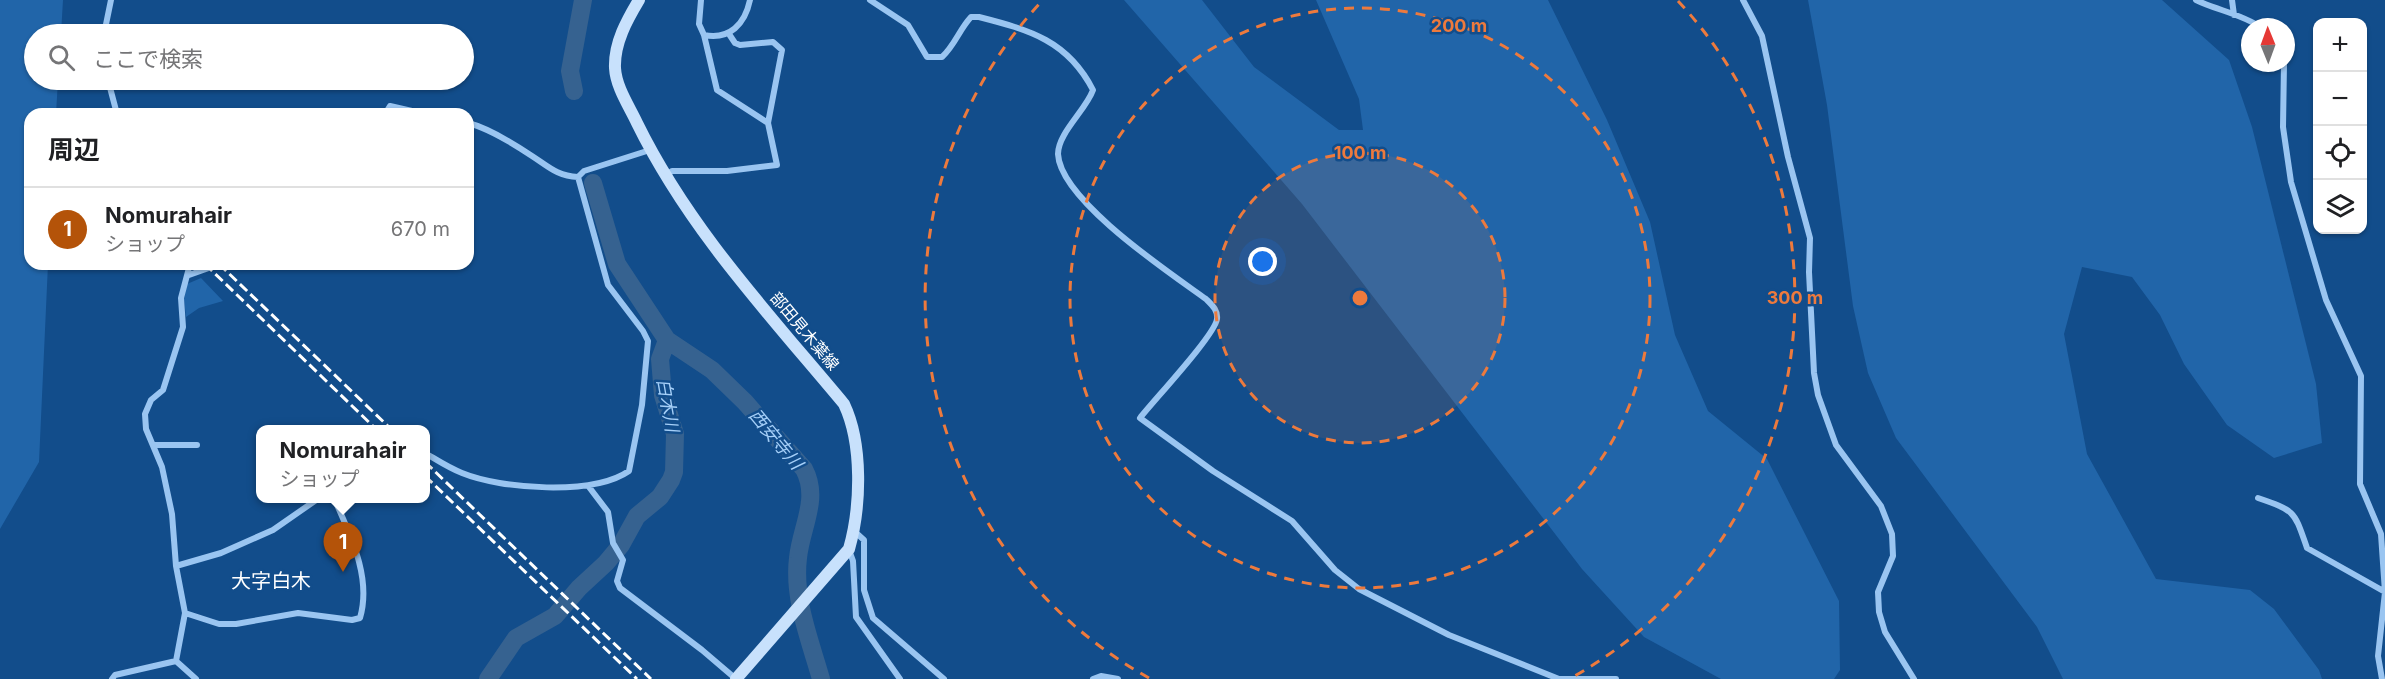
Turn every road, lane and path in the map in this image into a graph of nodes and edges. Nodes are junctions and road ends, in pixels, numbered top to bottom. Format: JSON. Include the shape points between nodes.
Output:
{"nodes":[{"id":1,"x":111,"y":0,"type":"edge"},
{"id":2,"x":639,"y":0,"type":"edge"},
{"id":3,"x":701,"y":0,"type":"edge"},
{"id":4,"x":750,"y":0,"type":"edge"},
{"id":5,"x":870,"y":0,"type":"edge"},
{"id":6,"x":1743,"y":0,"type":"edge"},
{"id":7,"x":2196,"y":0,"type":"edge"},
{"id":8,"x":2232,"y":0,"type":"edge"},
{"id":9,"x":2234,"y":15,"type":"junction"},
{"id":10,"x":2243,"y":18,"type":"edge"},
{"id":11,"x":106,"y":24,"type":"edge"},
{"id":12,"x":704,"y":34,"type":"junction"},
{"id":13,"x":729,"y":34,"type":"junction"},
{"id":14,"x":2284,"y":72,"type":"edge"},
{"id":15,"x":111,"y":90,"type":"edge"},
{"id":16,"x":115,"y":108,"type":"edge"},
{"id":17,"x":768,"y":123,"type":"junction"},
{"id":18,"x":474,"y":126,"type":"edge"},
{"id":19,"x":650,"y":150,"type":"junction"},
{"id":20,"x":666,"y":176,"type":"junction"},
{"id":21,"x":578,"y":177,"type":"junction"},
{"id":22,"x":189,"y":270,"type":"edge"},
{"id":23,"x":203,"y":270,"type":"edge"},
{"id":24,"x":189,"y":275,"type":"junction"},
{"id":25,"x":154,"y":445,"type":"junction"},
{"id":26,"x":197,"y":445,"type":"dead end"},
{"id":27,"x":430,"y":455,"type":"edge"},
{"id":28,"x":588,"y":487,"type":"junction"},
{"id":29,"x":2258,"y":498,"type":"dead end"},
{"id":30,"x":312,"y":503,"type":"edge"},
{"id":31,"x":336,"y":503,"type":"edge"},
{"id":32,"x":854,"y":531,"type":"junction"},
{"id":33,"x":849,"y":549,"type":"junction"},
{"id":34,"x":176,"y":566,"type":"junction"},
{"id":35,"x":2385,"y":592,"type":"edge"},
{"id":36,"x":185,"y":613,"type":"junction"},
{"id":37,"x":176,"y":661,"type":"junction"},
{"id":38,"x":740,"y":677,"type":"edge"},
{"id":39,"x":112,"y":679,"type":"edge"},
{"id":40,"x":196,"y":679,"type":"edge"},
{"id":41,"x":900,"y":679,"type":"edge"},
{"id":42,"x":944,"y":679,"type":"edge"},
{"id":43,"x":1093,"y":679,"type":"edge"},
{"id":44,"x":1118,"y":679,"type":"edge"},
{"id":45,"x":1616,"y":679,"type":"edge"},
{"id":46,"x":1914,"y":679,"type":"edge"},
{"id":47,"x":2382,"y":679,"type":"edge"}],
"edges":[{"from":1,"to":11,"type":"street"},
{"from":2,"to":19,"type":"main road","name":"部田見木葉線","via":[[619,41],[615,68]]},
{"from":3,"to":12,"type":"street","via":[[699,24]]},
{"from":4,"to":13,"type":"street","via":[[740,25]]},
{"from":5,"to":45,"type":"street","via":[[909,25],[927,57],[942,57],[971,17],[979,17],[1048,40],[1081,67],[1093,90],[1059,149],[1062,172],[1075,191],[1129,243],[1216,310],[1217,321],[1140,418],[1213,471],[1292,520],[1335,570],[1359,589],[1449,635],[1559,679]]},
{"from":6,"to":46,"type":"street","via":[[1762,36],[1810,238],[1818,395],[1836,445],[1881,506],[1892,534],[1893,556],[1878,592],[1879,612],[1885,632]]},
{"from":7,"to":9,"type":"street"},
{"from":8,"to":9,"type":"street"},
{"from":9,"to":10,"type":"street"},
{"from":12,"to":13,"type":"street"},
{"from":12,"to":17,"type":"street","via":[[717,90]]},
{"from":13,"to":17,"type":"street","via":[[740,45],[772,42],[782,50]]},
{"from":14,"to":35,"type":"street","via":[[2283,127],[2291,182],[2326,300],[2361,376],[2360,484],[2381,534]]},
{"from":15,"to":16,"type":"street"},
{"from":17,"to":20,"type":"street","via":[[777,165],[727,171],[672,171]]},
{"from":18,"to":21,"type":"street","via":[[532,156],[548,169]]},
{"from":19,"to":20,"type":"main road","name":"部田見木葉線"},
{"from":19,"to":21,"type":"street","via":[[584,171]]},
{"from":20,"to":32,"type":"main road","name":"部田見木葉線","via":[[711,245],[844,404],[853,424],[858,504]]},
{"from":21,"to":28,"type":"street","via":[[608,285],[648,342],[632,464],[622,475]]},
{"from":22,"to":24,"type":"street"},
{"from":23,"to":24,"type":"street"},
{"from":24,"to":25,"type":"street","via":[[181,298],[183,327],[164,390],[151,400],[145,414],[146,429]]},
{"from":25,"to":26,"type":"street"},
{"from":25,"to":34,"type":"street","via":[[172,514]]},
{"from":27,"to":28,"type":"street","via":[[463,473],[493,482]]},
{"from":28,"to":38,"type":"street","via":[[608,512],[614,543],[623,560],[617,581],[620,588]]},
{"from":29,"to":35,"type":"street","via":[[2289,508],[2307,548]]},
{"from":30,"to":34,"type":"street","via":[[273,530],[221,553]]},
{"from":31,"to":36,"type":"street","via":[[360,562],[360,618],[287,614],[219,624]]},
{"from":32,"to":33,"type":"main road","name":"部田見木葉線"},
{"from":32,"to":42,"type":"street","via":[[864,540],[864,590],[873,618]]},
{"from":33,"to":38,"type":"main road","name":"部田見木葉線"},
{"from":33,"to":41,"type":"street","via":[[856,617]]},
{"from":34,"to":36,"type":"street"},
{"from":35,"to":47,"type":"street","via":[[2378,656]]},
{"from":36,"to":37,"type":"street"},
{"from":37,"to":39,"type":"street","via":[[115,675]]},
{"from":37,"to":40,"type":"street"},
{"from":43,"to":44,"type":"street"}]}
